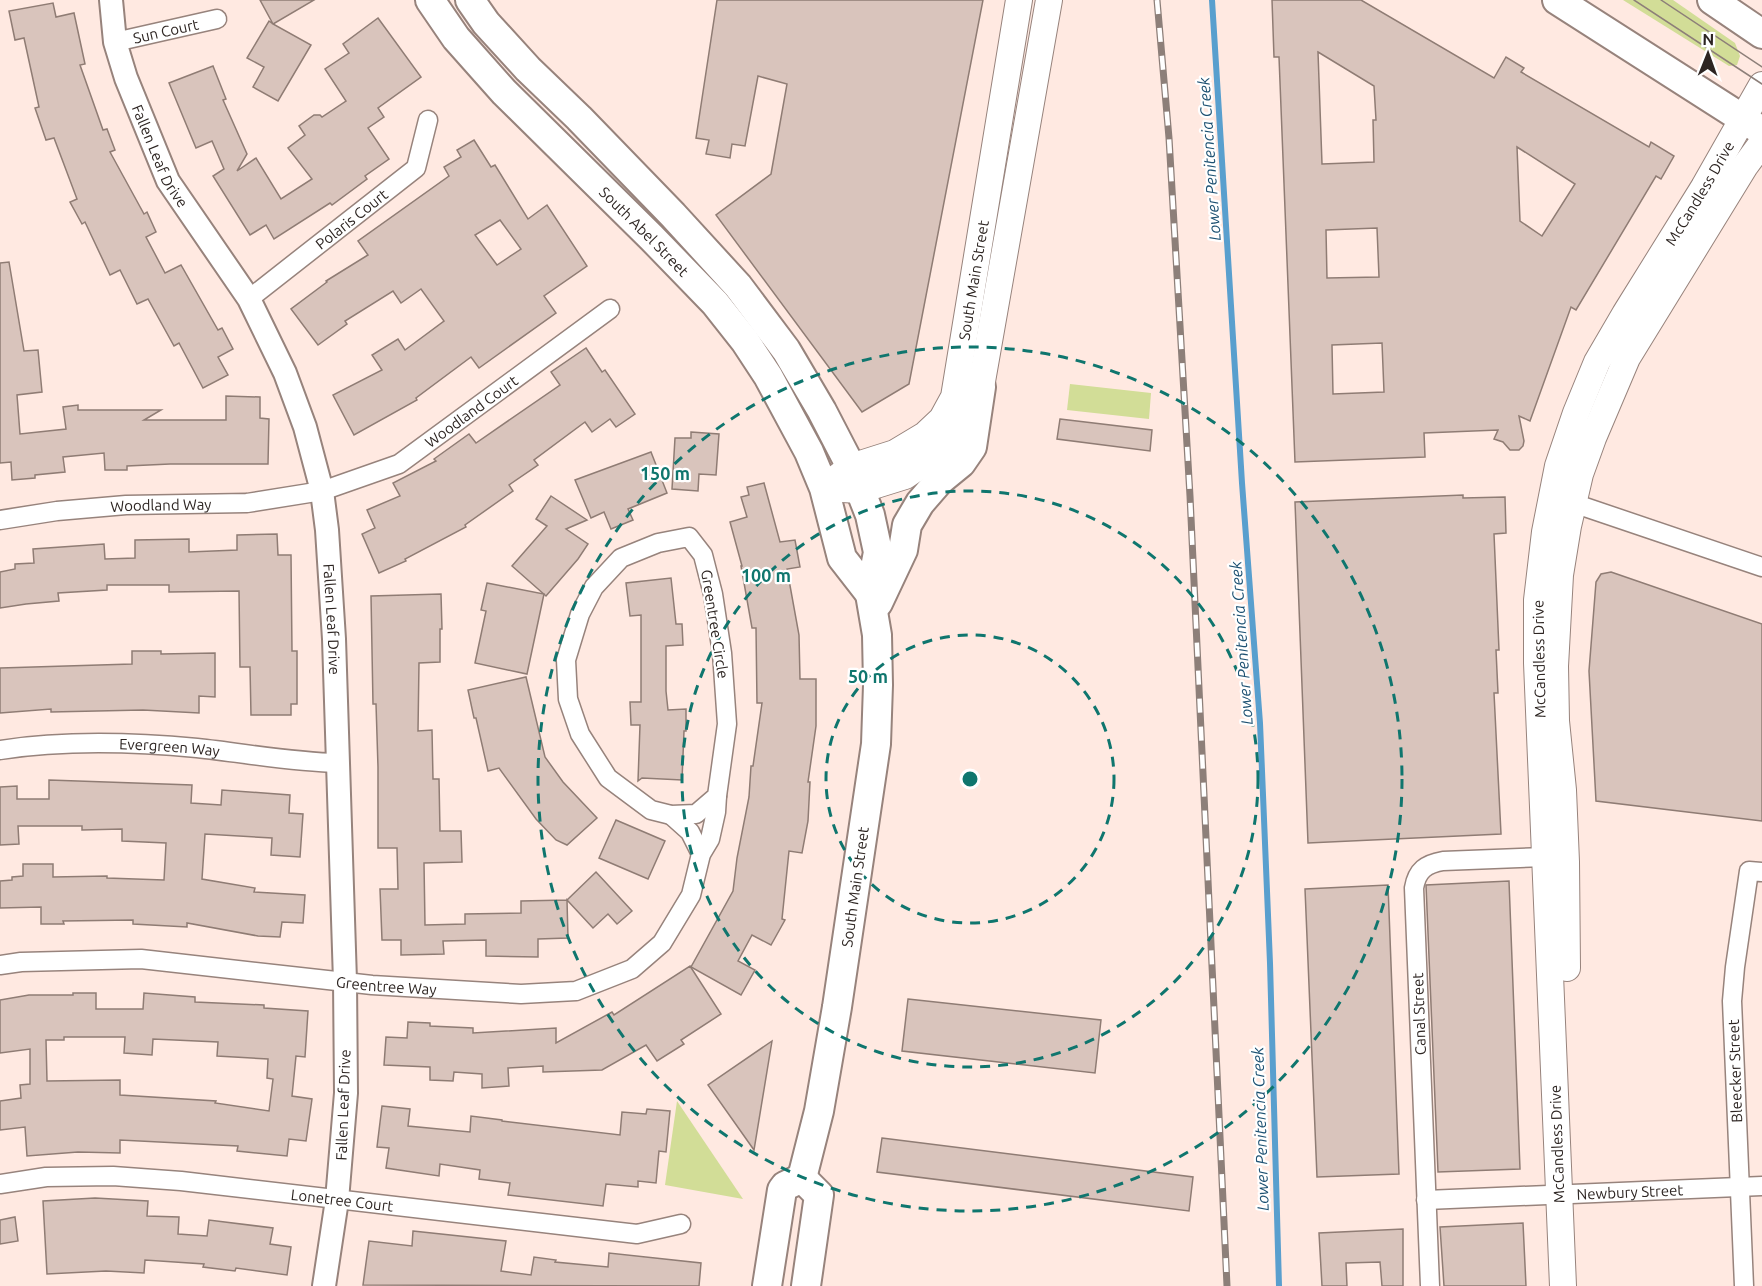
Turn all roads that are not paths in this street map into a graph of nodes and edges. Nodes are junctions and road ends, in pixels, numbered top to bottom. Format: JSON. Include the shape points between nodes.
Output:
{"nodes":[{"id":1,"x":111,"y":0,"type":"edge"},
{"id":2,"x":430,"y":0,"type":"edge"},
{"id":3,"x":1020,"y":0,"type":"edge"},
{"id":4,"x":1049,"y":0,"type":"edge"},
{"id":5,"x":1557,"y":0,"type":"edge"},
{"id":6,"x":1712,"y":0,"type":"edge"},
{"id":7,"x":476,"y":8,"type":"edge"},
{"id":8,"x":217,"y":20,"type":"dead end"},
{"id":9,"x":1762,"y":34,"type":"edge"},
{"id":10,"x":456,"y":38,"type":"junction"},
{"id":11,"x":115,"y":42,"type":"junction"},
{"id":12,"x":1762,"y":86,"type":"edge"},
{"id":13,"x":1003,"y":101,"type":"junction"},
{"id":14,"x":1032,"y":105,"type":"junction"},
{"id":15,"x":428,"y":120,"type":"dead end"},
{"id":16,"x":1752,"y":125,"type":"edge"},
{"id":17,"x":1762,"y":144,"type":"edge"},
{"id":18,"x":655,"y":196,"type":"junction"},
{"id":19,"x":633,"y":219,"type":"junction"},
{"id":20,"x":249,"y":300,"type":"junction"},
{"id":21,"x":610,"y":309,"type":"dead end"},
{"id":22,"x":981,"y":387,"type":"junction"},
{"id":23,"x":855,"y":478,"type":"junction"},
{"id":24,"x":824,"y":488,"type":"junction"},
{"id":25,"x":321,"y":491,"type":"junction"},
{"id":26,"x":1573,"y":503,"type":"junction"},
{"id":27,"x":0,"y":520,"type":"edge"},
{"id":28,"x":1762,"y":567,"type":"edge"},
{"id":29,"x":871,"y":605,"type":"junction"},
{"id":30,"x":0,"y":750,"type":"edge"},
{"id":31,"x":338,"y":763,"type":"junction"},
{"id":32,"x":717,"y":796,"type":"junction"},
{"id":33,"x":671,"y":815,"type":"junction"},
{"id":34,"x":701,"y":854,"type":"junction"},
{"id":35,"x":1545,"y":857,"type":"junction"},
{"id":36,"x":1762,"y":872,"type":"edge"},
{"id":37,"x":0,"y":965,"type":"edge"},
{"id":38,"x":345,"y":981,"type":"junction"},
{"id":39,"x":802,"y":1178,"type":"junction"},
{"id":40,"x":0,"y":1184,"type":"edge"},
{"id":41,"x":1740,"y":1186,"type":"junction"},
{"id":42,"x":1762,"y":1186,"type":"edge"},
{"id":43,"x":1568,"y":1194,"type":"junction"},
{"id":44,"x":337,"y":1200,"type":"junction"},
{"id":45,"x":1426,"y":1200,"type":"junction"},
{"id":46,"x":681,"y":1224,"type":"dead end"},
{"id":47,"x":324,"y":1286,"type":"edge"},
{"id":48,"x":768,"y":1286,"type":"edge"},
{"id":49,"x":807,"y":1286,"type":"edge"},
{"id":50,"x":1430,"y":1286,"type":"edge"},
{"id":51,"x":1563,"y":1286,"type":"edge"},
{"id":52,"x":1581,"y":1286,"type":"edge"},
{"id":53,"x":1744,"y":1286,"type":"edge"}],
"edges":[{"from":1,"to":11,"type":"street","name":"Fallen Leaf Drive"},
{"from":2,"to":10,"type":"main road","name":"South Abel Street"},
{"from":3,"to":13,"type":"main road","name":"South Main Street"},
{"from":4,"to":14,"type":"main road","name":"South Main Street"},
{"from":5,"to":16,"type":"main road"},
{"from":6,"to":9,"type":"main road"},
{"from":7,"to":10,"type":"main road"},
{"from":7,"to":18,"type":"main road","name":"South Abel Street","via":[[528,69]]},
{"from":8,"to":11,"type":"street","name":"Sun Court"},
{"from":10,"to":19,"type":"main road","name":"South Abel Street","via":[[504,92]]},
{"from":11,"to":20,"type":"street","name":"Fallen Leaf Drive","via":[[168,181]]},
{"from":12,"to":16,"type":"main road","name":"McCandless Drive"},
{"from":13,"to":14,"type":"main road"},
{"from":13,"to":23,"type":"main road","name":"South Main Street","via":[[954,397],[942,419],[924,435]]},
{"from":14,"to":22,"type":"main road","name":"South Main Street"},
{"from":15,"to":20,"type":"street","name":"Polaris Court","via":[[416,168]]},
{"from":16,"to":35,"type":"main road","name":"McCandless Drive","via":[[1704,187],[1597,362],[1558,466],[1537,600]]},
{"from":17,"to":26,"type":"main road","name":"McCandless Drive","via":[[1627,358],[1593,438]]},
{"from":18,"to":19,"type":"main road"},
{"from":18,"to":23,"type":"main road","name":"South Abel Street","via":[[738,286],[786,350]]},
{"from":19,"to":24,"type":"main road","name":"South Abel Street","via":[[715,303],[745,341],[768,376]]},
{"from":20,"to":25,"type":"street","name":"Fallen Leaf Drive","via":[[285,373],[305,427]]},
{"from":21,"to":25,"type":"street","name":"Woodland Court","via":[[399,464]]},
{"from":22,"to":23,"type":"main road","name":"South Main Street","via":[[961,428],[944,449],[905,476]]},
{"from":22,"to":29,"type":"main road","via":[[972,447],[962,463],[921,503],[907,525],[903,550]]},
{"from":23,"to":24,"type":"main road","name":"South Main Street"},
{"from":23,"to":29,"type":"main road","name":"South Main Street","via":[[870,515],[878,552]]},
{"from":24,"to":29,"type":"main road","name":"South Main Street","via":[[842,558]]},
{"from":25,"to":27,"type":"street","name":"Woodland Way","via":[[247,503],[126,505]]},
{"from":25,"to":31,"type":"street","name":"Fallen Leaf Drive","via":[[328,541]]},
{"from":26,"to":28,"type":"street"},
{"from":26,"to":43,"type":"main road","name":"McCandless Drive","via":[[1560,575],[1555,666],[1566,850]]},
{"from":29,"to":39,"type":"main road","name":"South Main Street","via":[[877,635],[876,744],[837,1007],[819,1111]]},
{"from":30,"to":31,"type":"street","name":"Evergreen Way","via":[[83,744],[140,745]]},
{"from":31,"to":38,"type":"street","name":"Fallen Leaf Drive"},
{"from":32,"to":33,"type":"street","name":"Greentree Circle","via":[[696,814]]},
{"from":32,"to":33,"type":"street","name":"Greentree Circle","via":[[727,724],[722,653],[703,555],[689,537],[658,543],[621,558],[594,587],[580,614],[566,660],[568,699],[580,734],[608,778],[651,810]]},
{"from":32,"to":34,"type":"street","name":"Greentree Way","via":[[710,839]]},
{"from":33,"to":34,"type":"street","via":[[690,832]]},
{"from":34,"to":38,"type":"street","name":"Greentree Way","via":[[691,895],[662,943],[632,969],[576,991],[521,994]]},
{"from":35,"to":43,"type":"main road","name":"McCandless Drive"},
{"from":35,"to":45,"type":"street","name":"Canal Street","via":[[1443,861],[1422,869],[1416,878]]},
{"from":36,"to":41,"type":"street","name":"Bleecker Street","via":[[1749,870],[1734,967]]},
{"from":37,"to":38,"type":"street","name":"Greentree Way","via":[[141,959]]},
{"from":38,"to":44,"type":"street","name":"Fallen Leaf Drive","via":[[346,1093]]},
{"from":39,"to":48,"type":"main road","via":[[782,1190]]},
{"from":39,"to":49,"type":"main road","via":[[819,1195]]},
{"from":40,"to":44,"type":"street","name":"Lonetree Court","via":[[46,1177],[113,1176]]},
{"from":41,"to":42,"type":"street","name":"Newbury Street"},
{"from":41,"to":43,"type":"street","name":"Newbury Street"},
{"from":41,"to":53,"type":"street","name":"Bleecker Street"},
{"from":43,"to":45,"type":"street","name":"Newbury Street"},
{"from":43,"to":51,"type":"main road","name":"McCandless Drive"},
{"from":43,"to":52,"type":"main road","name":"McCandless Drive"},
{"from":44,"to":46,"type":"street","name":"Lonetree Court","via":[[638,1234]]},
{"from":44,"to":47,"type":"street","name":"Fallen Leaf Drive"},
{"from":45,"to":50,"type":"street","name":"Canal Street"}]}
